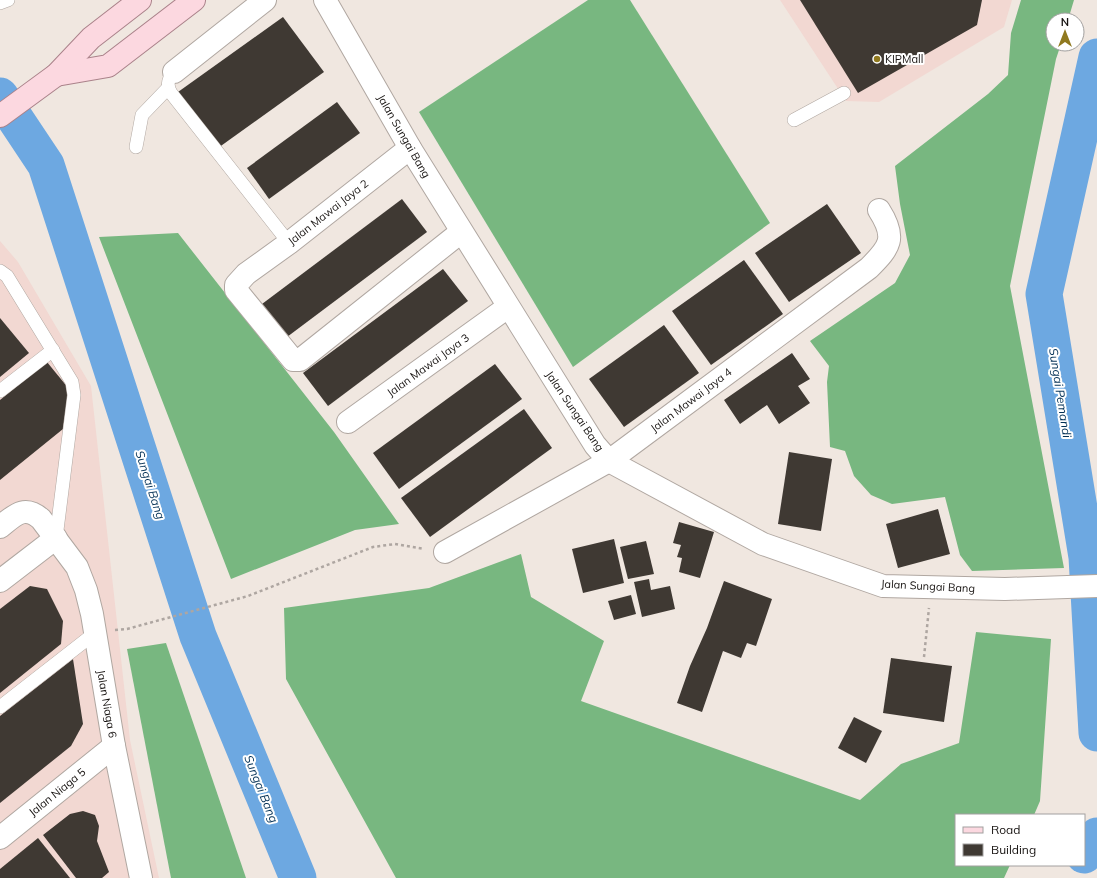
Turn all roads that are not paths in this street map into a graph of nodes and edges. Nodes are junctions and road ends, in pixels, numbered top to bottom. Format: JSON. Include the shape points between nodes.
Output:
{"nodes":[{"id":1,"x":8,"y":0,"type":"edge"},
{"id":2,"x":140,"y":0,"type":"edge"},
{"id":3,"x":194,"y":0,"type":"edge"},
{"id":4,"x":265,"y":0,"type":"edge"},
{"id":5,"x":326,"y":0,"type":"edge"},
{"id":6,"x":0,"y":3,"type":"edge"},
{"id":7,"x":56,"y":74,"type":"junction"},
{"id":8,"x":171,"y":80,"type":"junction"},
{"id":9,"x":844,"y":93,"type":"dead end"},
{"id":10,"x":0,"y":116,"type":"edge"},
{"id":11,"x":794,"y":120,"type":"dead end"},
{"id":12,"x":136,"y":147,"type":"dead end"},
{"id":13,"x":410,"y":148,"type":"junction"},
{"id":14,"x":879,"y":210,"type":"dead end"},
{"id":15,"x":461,"y":232,"type":"junction"},
{"id":16,"x":289,"y":243,"type":"junction"},
{"id":17,"x":0,"y":270,"type":"edge"},
{"id":18,"x":508,"y":307,"type":"junction"},
{"id":19,"x":53,"y":350,"type":"junction"},
{"id":20,"x":0,"y":391,"type":"edge"},
{"id":21,"x":348,"y":422,"type":"dead end"},
{"id":22,"x":609,"y":461,"type":"junction"},
{"id":23,"x":0,"y":527,"type":"edge"},
{"id":24,"x":56,"y":538,"type":"junction"},
{"id":25,"x":445,"y":552,"type":"road end"},
{"id":26,"x":0,"y":581,"type":"edge"},
{"id":27,"x":1097,"y":586,"type":"edge"},
{"id":28,"x":95,"y":633,"type":"junction"},
{"id":29,"x":0,"y":707,"type":"edge"},
{"id":30,"x":114,"y":746,"type":"junction"},
{"id":31,"x":0,"y":838,"type":"edge"},
{"id":32,"x":141,"y":878,"type":"edge"}],
"edges":[{"from":1,"to":6,"type":"lane"},
{"from":2,"to":7,"type":"main road","via":[[91,38]]},
{"from":3,"to":7,"type":"main road","via":[[108,66]]},
{"from":4,"to":8,"type":"street"},
{"from":5,"to":13,"type":"street","name":"Jalan Sungai Bang"},
{"from":7,"to":10,"type":"main road"},
{"from":8,"to":12,"type":"lane","via":[[142,115]]},
{"from":8,"to":16,"type":"lane","via":[[176,100]]},
{"from":9,"to":11,"type":"lane"},
{"from":13,"to":15,"type":"street","name":"Jalan Sungai Bang"},
{"from":13,"to":16,"type":"street","name":"Jalan Mawai Jaya 2"},
{"from":14,"to":22,"type":"street","name":"Jalan Mawai Jaya 4","via":[[888,226],[888,244],[883,254],[869,268]]},
{"from":15,"to":16,"type":"street","name":"Jalan Mawai Jaya 2","via":[[297,361],[293,360],[236,290],[236,285],[246,274]]},
{"from":15,"to":18,"type":"street","name":"Jalan Sungai Bang"},
{"from":17,"to":19,"type":"lane","via":[[7,276]]},
{"from":18,"to":21,"type":"street","name":"Jalan Mawai Jaya 3"},
{"from":18,"to":22,"type":"street","name":"Jalan Sungai Bang","via":[[594,445]]},
{"from":19,"to":20,"type":"lane"},
{"from":19,"to":24,"type":"lane","via":[[72,382],[74,391]]},
{"from":22,"to":25,"type":"street","name":"Jalan Mawai Jaya 4"},
{"from":22,"to":27,"type":"street","name":"Jalan Sungai Bang","via":[[763,544],[883,586],[1005,589]]},
{"from":23,"to":24,"type":"street","name":"Jalan Niaga 6","via":[[15,515],[28,511],[41,519]]},
{"from":24,"to":26,"type":"street"},
{"from":24,"to":28,"type":"street","name":"Jalan Niaga 6","via":[[77,567],[86,590]]},
{"from":28,"to":29,"type":"lane"},
{"from":28,"to":30,"type":"street","name":"Jalan Niaga 6"},
{"from":30,"to":31,"type":"street","name":"Jalan Niaga 5"},
{"from":30,"to":32,"type":"street","name":"Jalan Niaga 6"}]}
